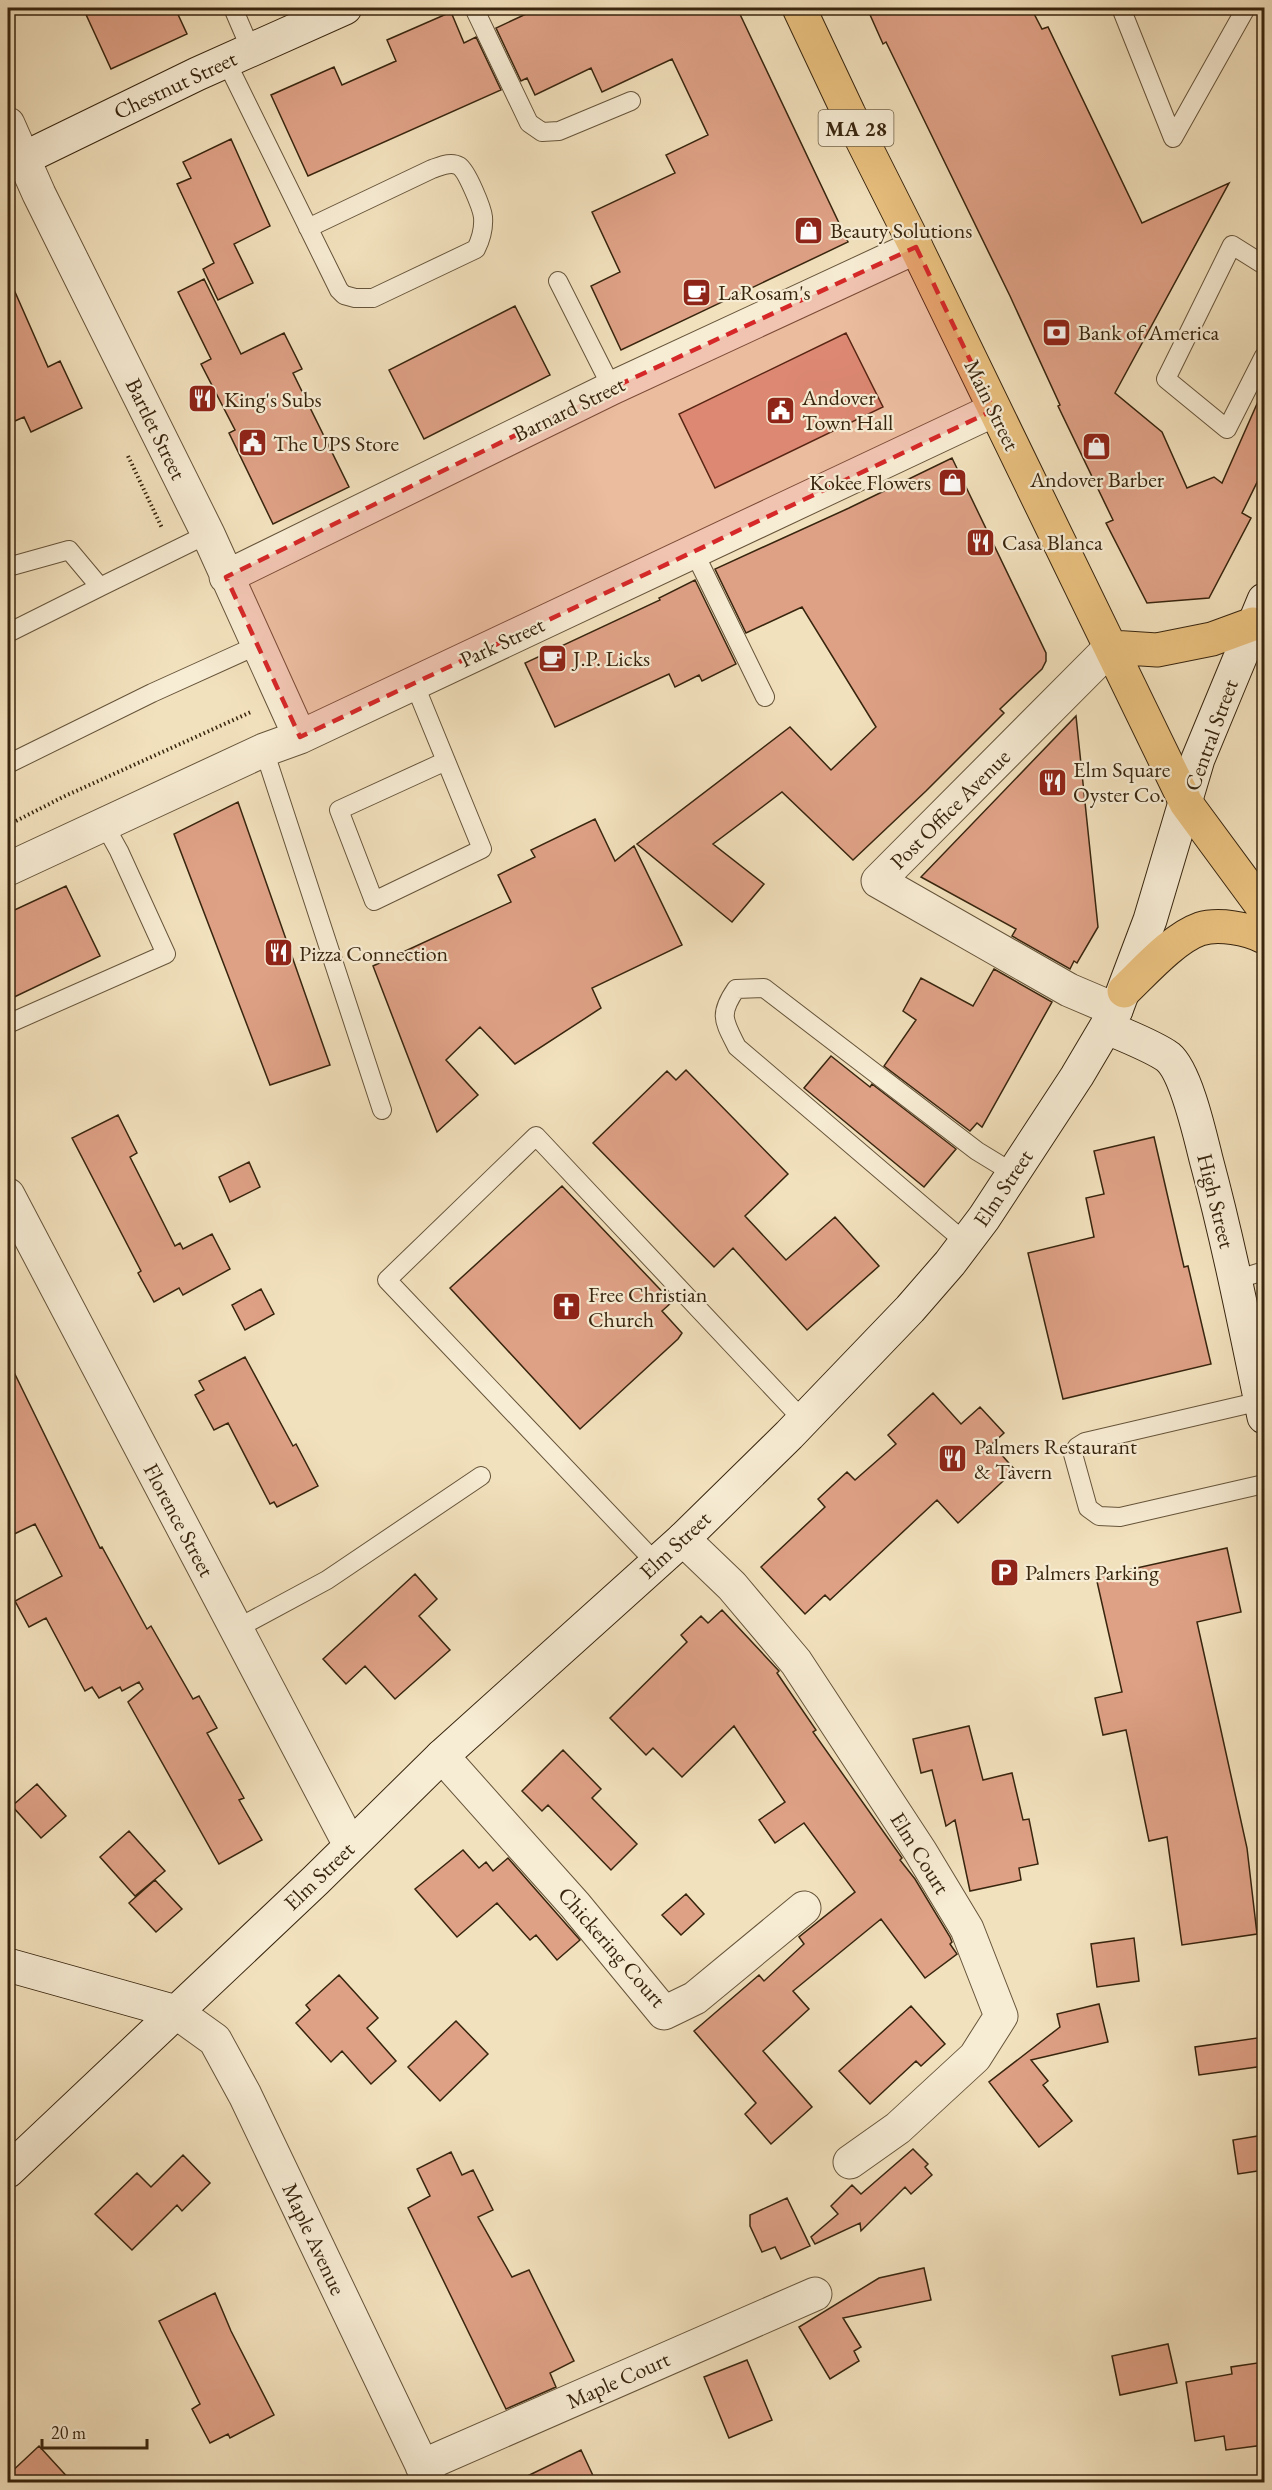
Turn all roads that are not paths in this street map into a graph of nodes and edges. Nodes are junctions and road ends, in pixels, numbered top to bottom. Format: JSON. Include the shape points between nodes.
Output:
{"nodes":[{"id":1,"x":233,"y":8,"type":"edge"},
{"id":2,"x":345,"y":8,"type":"edge"},
{"id":3,"x":474,"y":8,"type":"edge"},
{"id":4,"x":799,"y":8,"type":"edge"},
{"id":5,"x":1121,"y":8,"type":"edge"},
{"id":6,"x":1246,"y":8,"type":"edge"},
{"id":7,"x":238,"y":56,"type":"junction"},
{"id":8,"x":631,"y":101,"type":"dead end"},
{"id":9,"x":8,"y":124,"type":"edge"},
{"id":10,"x":15,"y":162,"type":"edge"},
{"id":11,"x":308,"y":228,"type":"junction"},
{"id":12,"x":916,"y":247,"type":"junction"},
{"id":13,"x":1264,"y":265,"type":"edge"},
{"id":14,"x":558,"y":281,"type":"dead end"},
{"id":15,"x":1264,"y":356,"type":"edge"},
{"id":16,"x":612,"y":388,"type":"junction"},
{"id":17,"x":994,"y":410,"type":"junction"},
{"id":18,"x":208,"y":534,"type":"junction"},
{"id":19,"x":694,"y":552,"type":"junction"},
{"id":20,"x":8,"y":567,"type":"edge"},
{"id":21,"x":226,"y":577,"type":"junction"},
{"id":22,"x":100,"y":587,"type":"junction"},
{"id":23,"x":1261,"y":616,"type":"edge"},
{"id":24,"x":8,"y":633,"type":"edge"},
{"id":25,"x":258,"y":645,"type":"junction"},
{"id":26,"x":1111,"y":647,"type":"junction"},
{"id":27,"x":414,"y":683,"type":"junction"},
{"id":28,"x":765,"y":697,"type":"dead end"},
{"id":29,"x":300,"y":737,"type":"junction"},
{"id":30,"x":264,"y":750,"type":"junction"},
{"id":31,"x":446,"y":761,"type":"junction"},
{"id":32,"x":8,"y":764,"type":"edge"},
{"id":33,"x":1186,"y":803,"type":"junction"},
{"id":34,"x":104,"y":824,"type":"junction"},
{"id":35,"x":8,"y":869,"type":"edge"},
{"id":36,"x":1264,"y":909,"type":"edge"},
{"id":37,"x":1264,"y":938,"type":"edge"},
{"id":38,"x":1115,"y":1009,"type":"junction"},
{"id":39,"x":10,"y":1023,"type":"dead end"},
{"id":40,"x":382,"y":1110,"type":"dead end"},
{"id":41,"x":1013,"y":1173,"type":"junction"},
{"id":42,"x":8,"y":1195,"type":"edge"},
{"id":43,"x":965,"y":1242,"type":"junction"},
{"id":44,"x":1250,"y":1275,"type":"edge"},
{"id":45,"x":1263,"y":1409,"type":"edge"},
{"id":46,"x":803,"y":1420,"type":"junction"},
{"id":47,"x":481,"y":1476,"type":"dead end"},
{"id":48,"x":1264,"y":1484,"type":"edge"},
{"id":49,"x":683,"y":1539,"type":"junction"},
{"id":50,"x":656,"y":1563,"type":"junction"},
{"id":51,"x":236,"y":1629,"type":"junction"},
{"id":52,"x":442,"y":1756,"type":"junction"},
{"id":53,"x":350,"y":1845,"type":"junction"},
{"id":54,"x":804,"y":1908,"type":"dead end"},
{"id":55,"x":8,"y":1965,"type":"edge"},
{"id":56,"x":176,"y":2012,"type":"junction"},
{"id":57,"x":850,"y":2162,"type":"dead end"},
{"id":58,"x":8,"y":2171,"type":"edge"},
{"id":59,"x":815,"y":2294,"type":"dead end"},
{"id":60,"x":426,"y":2474,"type":"edge"}],
"edges":[{"from":1,"to":7,"type":"lane"},
{"from":2,"to":7,"type":"street","name":"Chestnut Street"},
{"from":3,"to":8,"type":"lane","via":[[529,123],[542,132],[559,131]]},
{"from":4,"to":12,"type":"main road","name":"Main Street","number":"MA 28"},
{"from":5,"to":6,"type":"lane","via":[[1173,138]]},
{"from":7,"to":10,"type":"street","name":"Chestnut Street"},
{"from":7,"to":11,"type":"lane"},
{"from":9,"to":10,"type":"street","name":"Bartlet Street"},
{"from":10,"to":18,"type":"street","name":"Bartlet Street"},
{"from":11,"to":11,"type":"lane","via":[[339,290],[355,298],[374,298],[476,249],[483,216],[466,175],[459,166],[449,163]]},
{"from":12,"to":16,"type":"street","name":"Barnard Street"},
{"from":12,"to":17,"type":"main road","name":"Main Street","number":"MA 28"},
{"from":13,"to":15,"type":"lane","via":[[1232,244],[1166,379],[1227,429]]},
{"from":14,"to":16,"type":"lane"},
{"from":16,"to":21,"type":"street","name":"Barnard Street"},
{"from":17,"to":19,"type":"street","name":"Park Street"},
{"from":17,"to":26,"type":"main road","name":"Main Street","number":"MA 28"},
{"from":18,"to":21,"type":"street","name":"Bartlet Street"},
{"from":18,"to":22,"type":"lane"},
{"from":19,"to":27,"type":"street","name":"Park Street"},
{"from":19,"to":28,"type":"lane"},
{"from":20,"to":22,"type":"lane","via":[[69,550]]},
{"from":21,"to":25,"type":"street","name":"Bartlet Street"},
{"from":22,"to":24,"type":"lane"},
{"from":23,"to":26,"type":"main road","via":[[1212,639],[1157,650]]},
{"from":23,"to":33,"type":"street","name":"Central Street","via":[[1198,759]]},
{"from":25,"to":29,"type":"street","name":"Bartlet Street"},
{"from":25,"to":32,"type":"lane"},
{"from":26,"to":33,"type":"main road","name":"Main Street","number":"MA 28"},
{"from":26,"to":38,"type":"street","name":"Post Office Avenue","via":[[878,881],[1069,990]]},
{"from":27,"to":29,"type":"street","name":"Park Street"},
{"from":27,"to":31,"type":"lane"},
{"from":29,"to":30,"type":"street","name":"Park Street"},
{"from":30,"to":34,"type":"street","name":"Park Street"},
{"from":30,"to":40,"type":"lane"},
{"from":31,"to":31,"type":"lane","via":[[482,849],[374,901],[339,810]]},
{"from":33,"to":36,"type":"main road","number":"MA 28"},
{"from":33,"to":38,"type":"street","name":"Elm Street","via":[[1150,920]]},
{"from":34,"to":35,"type":"street","name":"Park Street"},
{"from":34,"to":39,"type":"lane","via":[[166,954]]},
{"from":37,"to":38,"type":"main road","via":[[1236,928],[1201,929],[1178,942]]},
{"from":38,"to":41,"type":"street","name":"Elm Street","via":[[1077,1076]]},
{"from":38,"to":44,"type":"street","name":"High Street","via":[[1177,1069],[1197,1124],[1221,1215]]},
{"from":41,"to":43,"type":"street","name":"Elm Street"},
{"from":41,"to":43,"type":"lane","via":[[977,1151],[764,988],[736,989],[725,1005],[725,1024],[737,1047]]},
{"from":42,"to":51,"type":"street","name":"Florence Street"},
{"from":43,"to":46,"type":"street","name":"Elm Street","via":[[910,1309]]},
{"from":44,"to":45,"type":"street","name":"High Street"},
{"from":45,"to":48,"type":"lane","via":[[1085,1442],[1073,1454],[1088,1508],[1099,1516],[1120,1517]]},
{"from":46,"to":49,"type":"street","name":"Elm Street"},
{"from":46,"to":50,"type":"lane","via":[[536,1136],[387,1281]]},
{"from":47,"to":51,"type":"lane","via":[[327,1580]]},
{"from":49,"to":50,"type":"street","name":"Elm Street"},
{"from":49,"to":57,"type":"street","name":"Elm Court","via":[[732,1586],[796,1662],[967,1929],[1001,2016],[975,2057],[898,2128]]},
{"from":50,"to":52,"type":"street","name":"Elm Street"},
{"from":51,"to":53,"type":"street","name":"Florence Street"},
{"from":52,"to":53,"type":"street","name":"Elm Street"},
{"from":52,"to":54,"type":"street","name":"Chickering Court","via":[[575,1905],[664,2013],[695,1998]]},
{"from":53,"to":56,"type":"street","name":"Elm Street"},
{"from":55,"to":56,"type":"street"},
{"from":56,"to":58,"type":"street","name":"Elm Street"},
{"from":56,"to":60,"type":"street","name":"Maple Avenue","via":[[215,2040],[245,2095]]},
{"from":59,"to":60,"type":"street","name":"Maple Court"}]}
